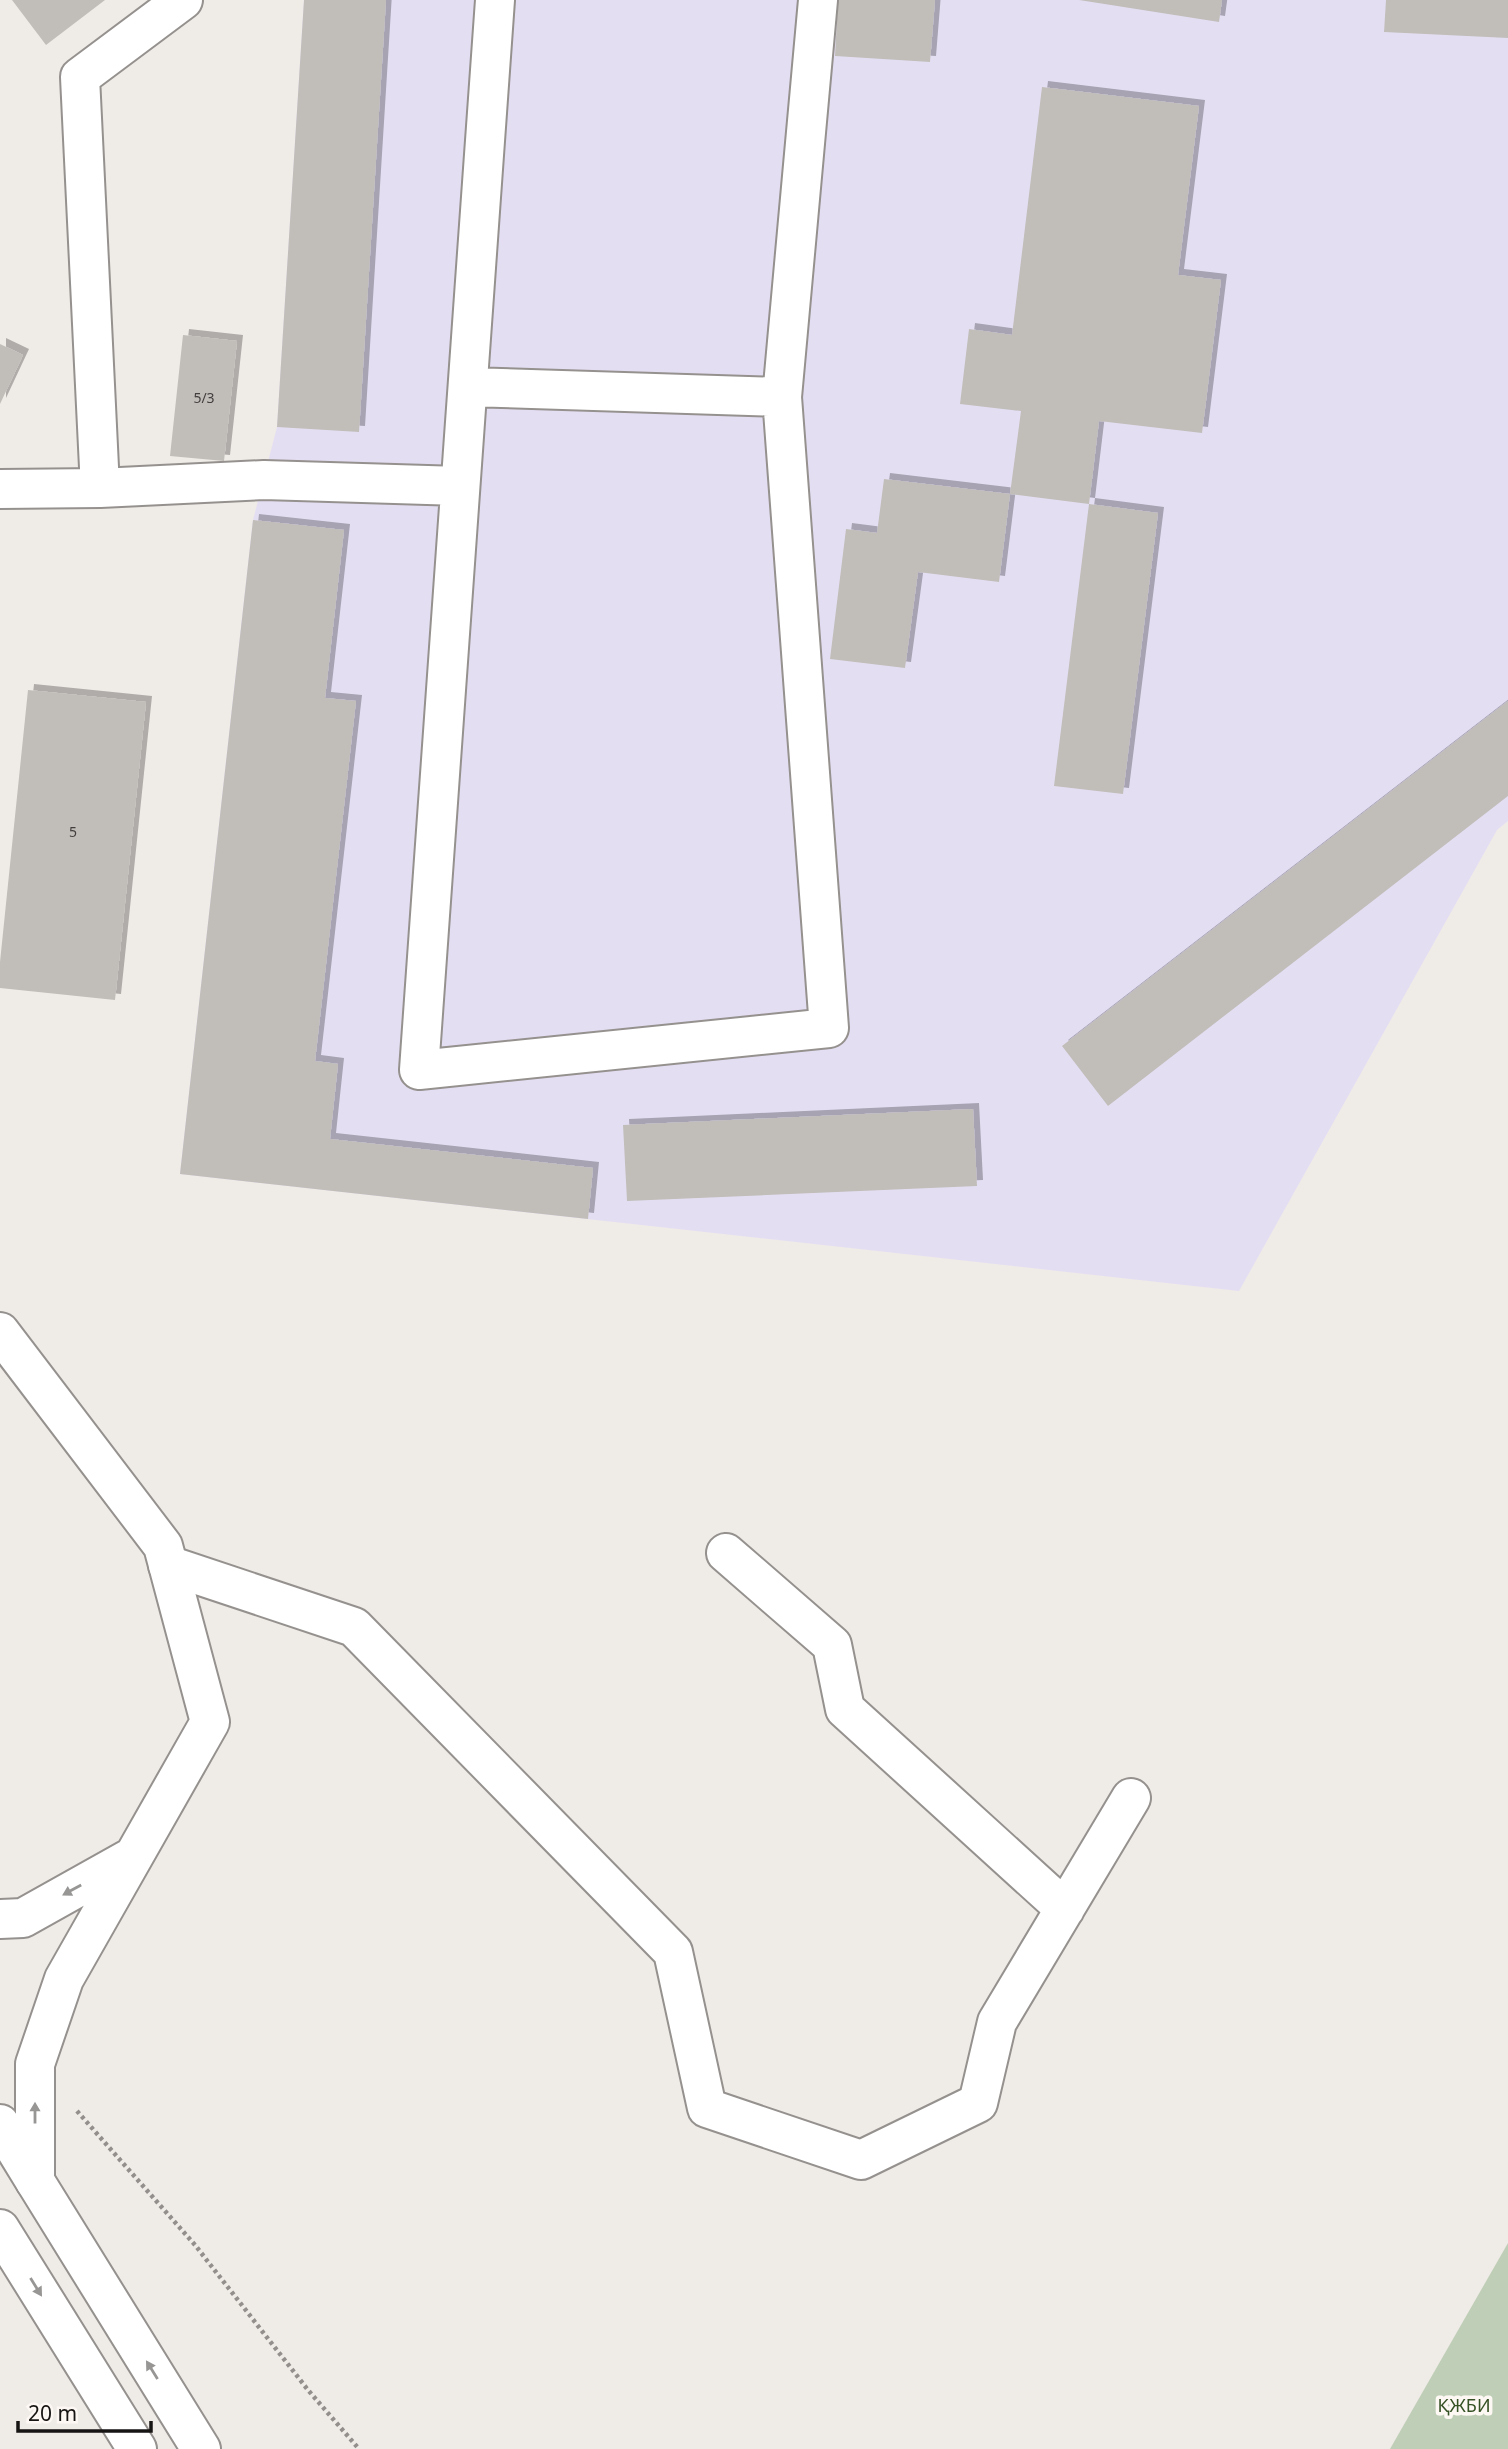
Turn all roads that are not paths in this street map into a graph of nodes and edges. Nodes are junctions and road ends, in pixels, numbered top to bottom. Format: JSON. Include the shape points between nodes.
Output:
{"nodes":[{"id":1,"x":183,"y":0,"type":"edge"},
{"id":2,"x":495,"y":0,"type":"edge"},
{"id":3,"x":818,"y":0,"type":"edge"},
{"id":4,"x":468,"y":387,"type":"junction"},
{"id":5,"x":782,"y":397,"type":"junction"},
{"id":6,"x":460,"y":486,"type":"junction"},
{"id":7,"x":100,"y":488,"type":"junction"},
{"id":8,"x":0,"y":489,"type":"edge"},
{"id":9,"x":0,"y":1332,"type":"edge"},
{"id":10,"x":726,"y":1553,"type":"dead end"},
{"id":11,"x":168,"y":1565,"type":"junction"},
{"id":12,"x":1131,"y":1798,"type":"dead end"},
{"id":13,"x":132,"y":1857,"type":"junction"},
{"id":14,"x":1065,"y":1909,"type":"junction"},
{"id":15,"x":0,"y":1919,"type":"edge"},
{"id":16,"x":0,"y":2124,"type":"edge"},
{"id":17,"x":35,"y":2181,"type":"junction"},
{"id":18,"x":0,"y":2229,"type":"edge"},
{"id":19,"x":137,"y":2449,"type":"edge"},
{"id":20,"x":201,"y":2449,"type":"edge"}],
"edges":[{"from":1,"to":7,"type":"main road","via":[[80,77]]},
{"from":2,"to":4,"type":"main road"},
{"from":3,"to":5,"type":"main road"},
{"from":4,"to":5,"type":"main road"},
{"from":4,"to":6,"type":"main road"},
{"from":5,"to":6,"type":"main road","via":[[829,1028],[419,1070]]},
{"from":6,"to":7,"type":"main road","via":[[264,480]]},
{"from":7,"to":8,"type":"main road"},
{"from":9,"to":11,"type":"main road","via":[[163,1546]]},
{"from":10,"to":14,"type":"main road","via":[[832,1645],[845,1709]]},
{"from":11,"to":13,"type":"main road","via":[[210,1722]]},
{"from":11,"to":14,"type":"main road","via":[[354,1628],[364,1637],[673,1952],[708,2108],[862,2160],[978,2103],[996,2021]]},
{"from":12,"to":14,"type":"main road"},
{"from":13,"to":15,"type":"main road","one_way":true,"via":[[23,1918]]},
{"from":17,"to":13,"type":"main road","one_way":true,"via":[[35,2064],[64,1979]]},
{"from":16,"to":17,"type":"main road"},
{"from":20,"to":17,"type":"main road","one_way":true},
{"from":18,"to":19,"type":"main road","one_way":true}]}
